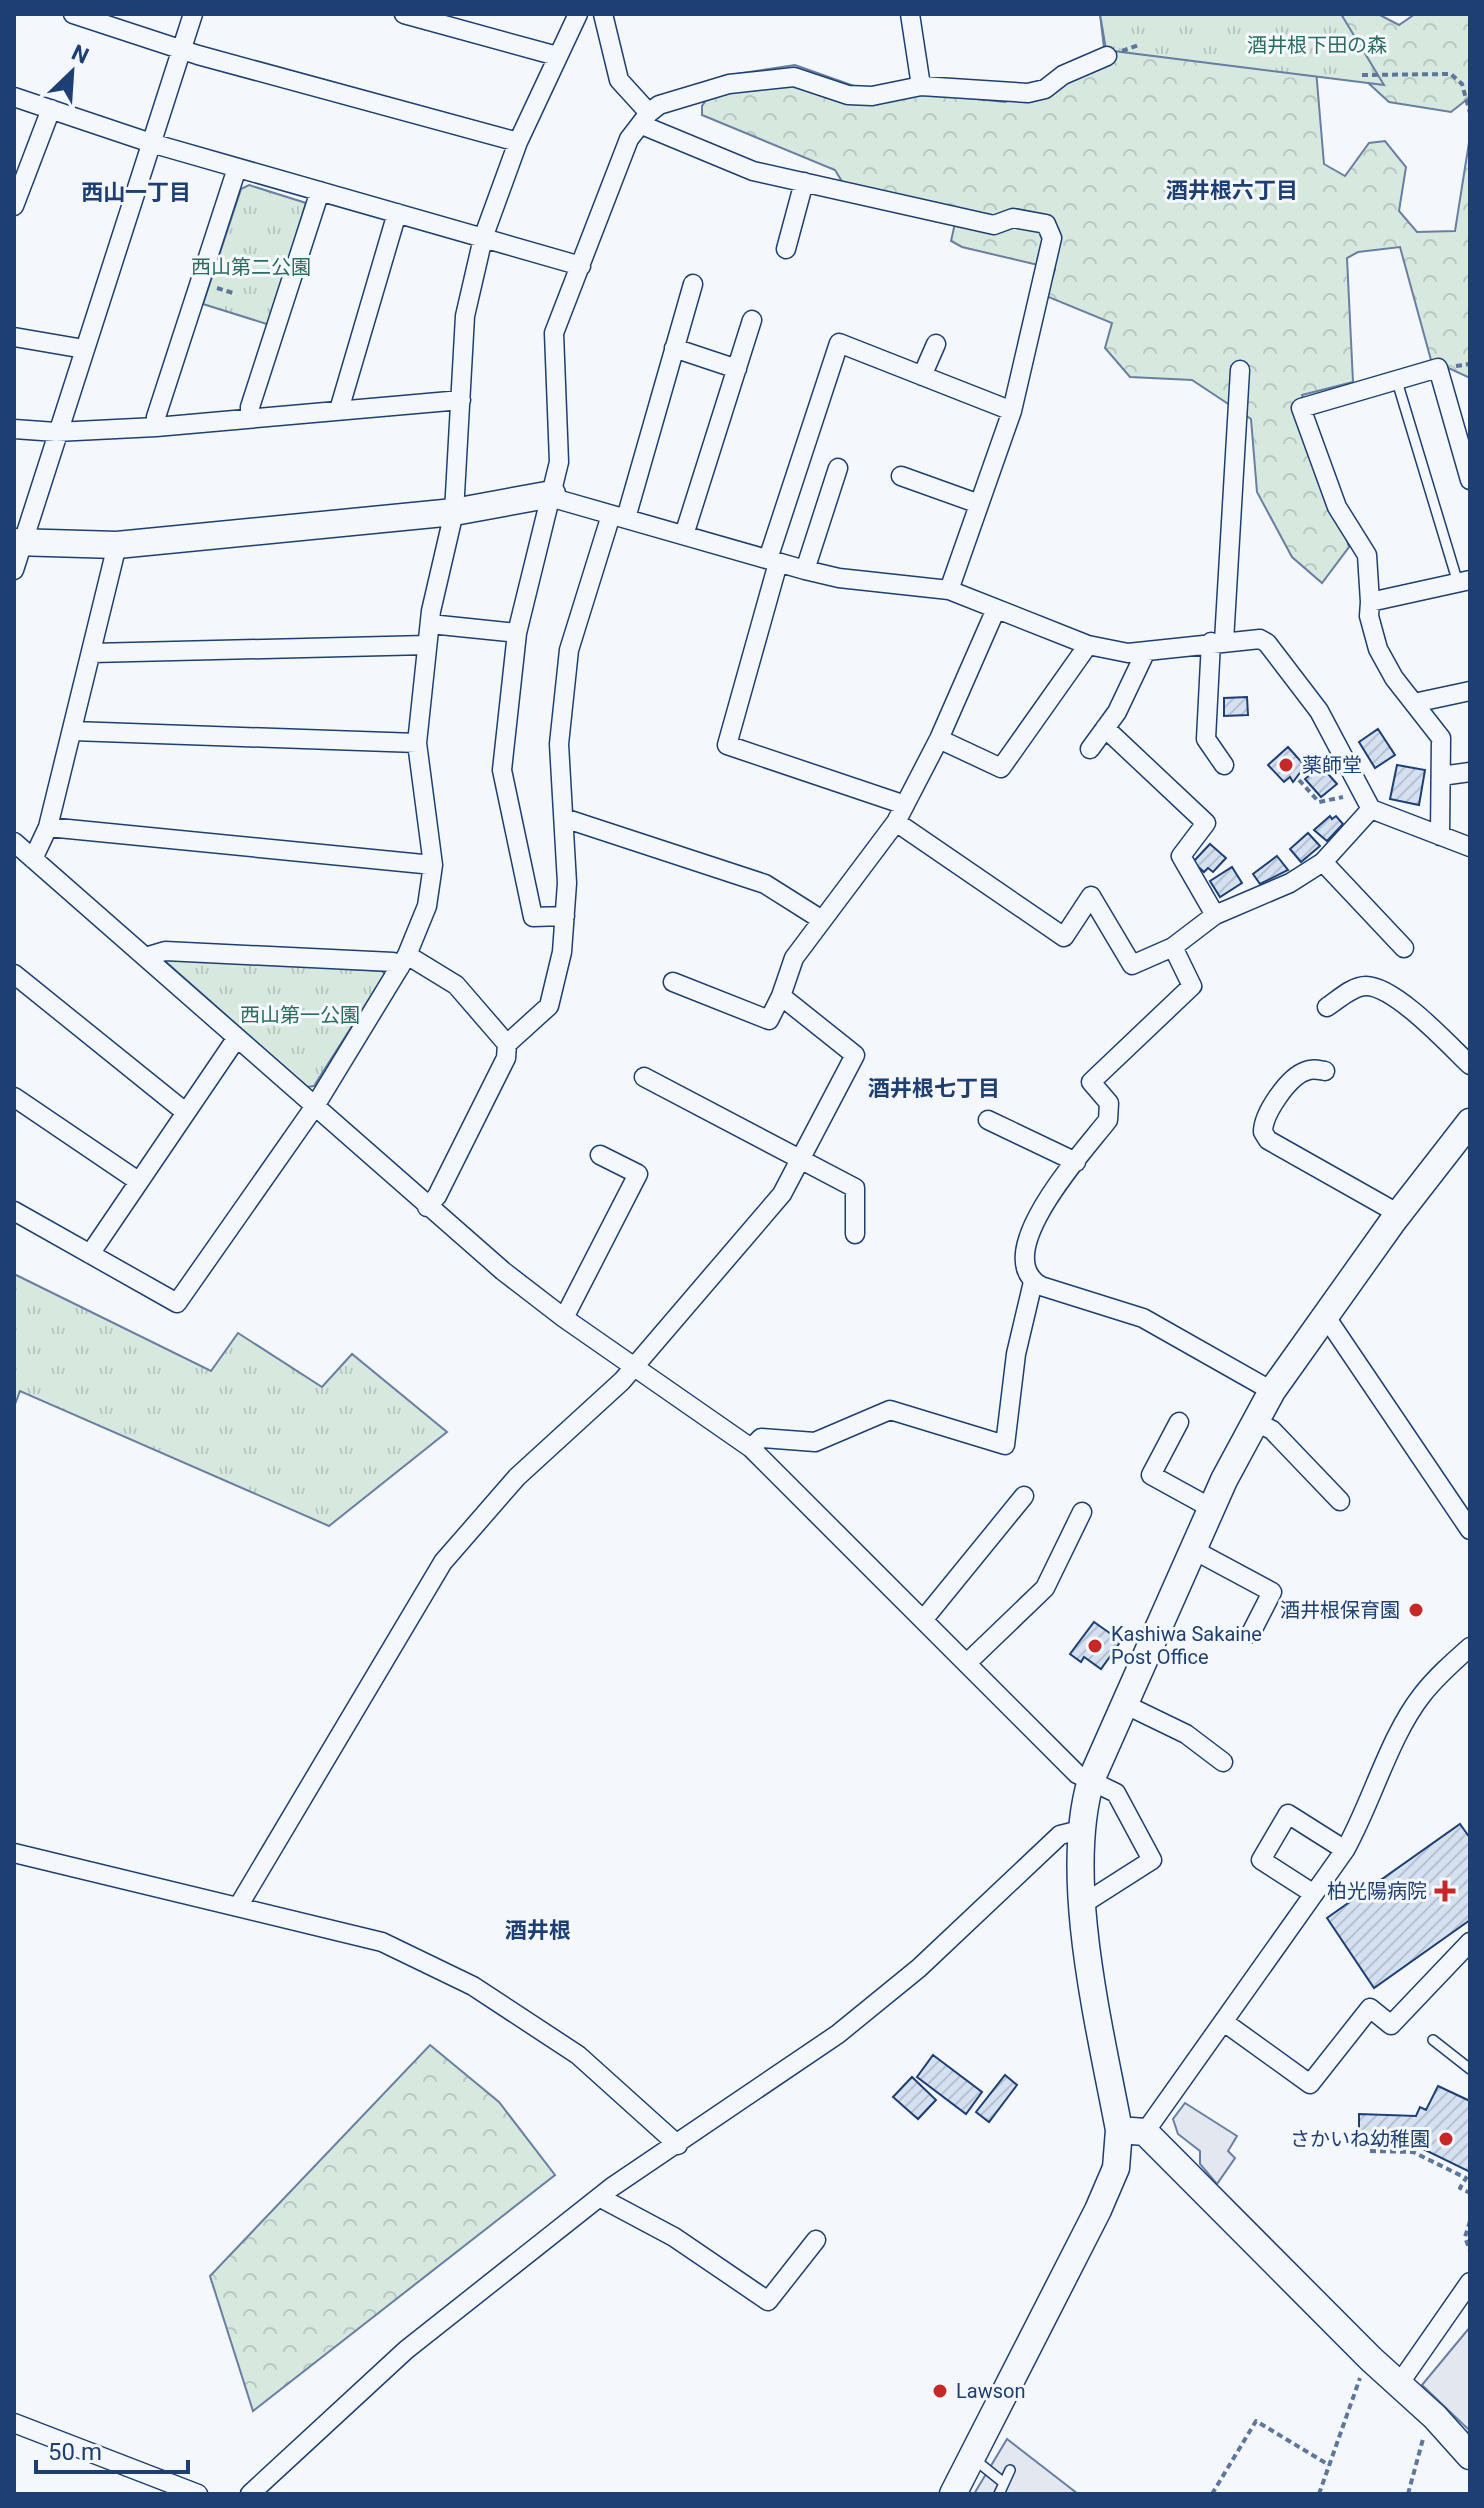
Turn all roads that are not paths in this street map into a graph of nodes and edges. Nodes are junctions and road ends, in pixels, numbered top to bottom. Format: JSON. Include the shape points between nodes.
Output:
{"nodes":[{"id":1,"x":73,"y":14,"type":"edge"},
{"id":2,"x":193,"y":14,"type":"edge"},
{"id":3,"x":404,"y":14,"type":"edge"},
{"id":4,"x":578,"y":14,"type":"edge"},
{"id":5,"x":603,"y":14,"type":"edge"},
{"id":6,"x":910,"y":14,"type":"edge"},
{"id":7,"x":181,"y":50,"type":"junction"},
{"id":8,"x":557,"y":56,"type":"junction"},
{"id":9,"x":1107,"y":56,"type":"dead end"},
{"id":10,"x":921,"y":86,"type":"junction"},
{"id":11,"x":14,"y":97,"type":"edge"},
{"id":12,"x":51,"y":109,"type":"junction"},
{"id":13,"x":646,"y":119,"type":"junction"},
{"id":14,"x":518,"y":142,"type":"junction"},
{"id":15,"x":151,"y":143,"type":"junction"},
{"id":16,"x":237,"y":168,"type":"junction"},
{"id":17,"x":804,"y":182,"type":"junction"},
{"id":18,"x":320,"y":191,"type":"junction"},
{"id":19,"x":14,"y":206,"type":"edge"},
{"id":20,"x":397,"y":213,"type":"junction"},
{"id":21,"x":483,"y":238,"type":"junction"},
{"id":22,"x":786,"y":249,"type":"dead end"},
{"id":23,"x":581,"y":266,"type":"junction"},
{"id":24,"x":693,"y":284,"type":"dead end"},
{"id":25,"x":752,"y":320,"type":"dead end"},
{"id":26,"x":14,"y":337,"type":"edge"},
{"id":27,"x":936,"y":344,"type":"dead end"},
{"id":28,"x":674,"y":348,"type":"junction"},
{"id":29,"x":84,"y":349,"type":"junction"},
{"id":30,"x":737,"y":369,"type":"junction"},
{"id":31,"x":1240,"y":370,"type":"dead end"},
{"id":32,"x":922,"y":376,"type":"junction"},
{"id":33,"x":1396,"y":378,"type":"junction"},
{"id":34,"x":461,"y":400,"type":"junction"},
{"id":35,"x":339,"y":410,"type":"junction"},
{"id":36,"x":1012,"y":411,"type":"junction"},
{"id":37,"x":250,"y":418,"type":"junction"},
{"id":38,"x":156,"y":427,"type":"junction"},
{"id":39,"x":14,"y":429,"type":"edge"},
{"id":40,"x":56,"y":432,"type":"junction"},
{"id":41,"x":838,"y":468,"type":"dead end"},
{"id":42,"x":901,"y":476,"type":"dead end"},
{"id":43,"x":1470,"y":480,"type":"edge"},
{"id":44,"x":552,"y":494,"type":"junction"},
{"id":45,"x":979,"y":504,"type":"junction"},
{"id":46,"x":454,"y":512,"type":"junction"},
{"id":47,"x":618,"y":516,"type":"junction"},
{"id":48,"x":684,"y":535,"type":"junction"},
{"id":49,"x":19,"y":542,"type":"edge"},
{"id":50,"x":117,"y":545,"type":"junction"},
{"id":51,"x":773,"y":561,"type":"junction"},
{"id":52,"x":14,"y":570,"type":"edge"},
{"id":53,"x":805,"y":570,"type":"junction"},
{"id":54,"x":1464,"y":582,"type":"edge"},
{"id":55,"x":949,"y":590,"type":"junction"},
{"id":56,"x":1370,"y":602,"type":"junction"},
{"id":57,"x":996,"y":609,"type":"junction"},
{"id":58,"x":430,"y":624,"type":"junction"},
{"id":59,"x":517,"y":633,"type":"junction"},
{"id":60,"x":1218,"y":642,"type":"junction"},
{"id":61,"x":427,"y":645,"type":"junction"},
{"id":62,"x":1088,"y":645,"type":"junction"},
{"id":63,"x":1146,"y":651,"type":"junction"},
{"id":64,"x":92,"y":653,"type":"junction"},
{"id":65,"x":1470,"y":691,"type":"edge"},
{"id":66,"x":1414,"y":703,"type":"junction"},
{"id":67,"x":1105,"y":728,"type":"junction"},
{"id":68,"x":73,"y":731,"type":"junction"},
{"id":69,"x":939,"y":739,"type":"junction"},
{"id":70,"x":417,"y":743,"type":"junction"},
{"id":71,"x":1090,"y":749,"type":"dead end"},
{"id":72,"x":1224,"y":765,"type":"dead end"},
{"id":73,"x":1470,"y":772,"type":"edge"},
{"id":74,"x":1441,"y":776,"type":"junction"},
{"id":75,"x":905,"y":805,"type":"junction"},
{"id":76,"x":1371,"y":809,"type":"junction"},
{"id":77,"x":564,"y":818,"type":"junction"},
{"id":78,"x":896,"y":822,"type":"junction"},
{"id":79,"x":48,"y":827,"type":"junction"},
{"id":80,"x":1440,"y":836,"type":"junction"},
{"id":81,"x":14,"y":842,"type":"edge"},
{"id":82,"x":1470,"y":847,"type":"edge"},
{"id":83,"x":33,"y":859,"type":"junction"},
{"id":84,"x":1323,"y":862,"type":"junction"},
{"id":85,"x":433,"y":865,"type":"junction"},
{"id":86,"x":1215,"y":915,"type":"junction"},
{"id":87,"x":565,"y":916,"type":"junction"},
{"id":88,"x":822,"y":920,"type":"junction"},
{"id":89,"x":1173,"y":947,"type":"junction"},
{"id":90,"x":1404,"y":948,"type":"dead end"},
{"id":91,"x":145,"y":957,"type":"junction"},
{"id":92,"x":404,"y":961,"type":"junction"},
{"id":93,"x":14,"y":974,"type":"edge"},
{"id":94,"x":673,"y":982,"type":"dead end"},
{"id":95,"x":781,"y":996,"type":"junction"},
{"id":96,"x":1327,"y":1007,"type":"dead end"},
{"id":97,"x":236,"y":1039,"type":"junction"},
{"id":98,"x":507,"y":1044,"type":"junction"},
{"id":99,"x":1470,"y":1065,"type":"edge"},
{"id":100,"x":1325,"y":1071,"type":"dead end"},
{"id":101,"x":644,"y":1077,"type":"dead end"},
{"id":102,"x":14,"y":1097,"type":"edge"},
{"id":103,"x":315,"y":1106,"type":"junction"},
{"id":104,"x":184,"y":1111,"type":"junction"},
{"id":105,"x":988,"y":1120,"type":"dead end"},
{"id":106,"x":1470,"y":1122,"type":"edge"},
{"id":107,"x":600,"y":1155,"type":"dead end"},
{"id":108,"x":801,"y":1159,"type":"junction"},
{"id":109,"x":1076,"y":1162,"type":"junction"},
{"id":110,"x":138,"y":1181,"type":"junction"},
{"id":111,"x":427,"y":1207,"type":"junction"},
{"id":112,"x":14,"y":1211,"type":"edge"},
{"id":113,"x":1399,"y":1214,"type":"junction"},
{"id":114,"x":855,"y":1234,"type":"dead end"},
{"id":115,"x":90,"y":1254,"type":"junction"},
{"id":116,"x":1033,"y":1282,"type":"junction"},
{"id":117,"x":1326,"y":1317,"type":"junction"},
{"id":118,"x":564,"y":1318,"type":"junction"},
{"id":119,"x":633,"y":1367,"type":"junction"},
{"id":120,"x":1272,"y":1391,"type":"junction"},
{"id":121,"x":1179,"y":1422,"type":"dead end"},
{"id":122,"x":1256,"y":1422,"type":"junction"},
{"id":123,"x":751,"y":1448,"type":"junction"},
{"id":124,"x":1024,"y":1496,"type":"dead end"},
{"id":125,"x":1340,"y":1501,"type":"dead end"},
{"id":126,"x":1211,"y":1508,"type":"junction"},
{"id":127,"x":1082,"y":1512,"type":"dead end"},
{"id":128,"x":1470,"y":1530,"type":"edge"},
{"id":129,"x":1192,"y":1549,"type":"junction"},
{"id":130,"x":923,"y":1620,"type":"junction"},
{"id":131,"x":1251,"y":1633,"type":"dead end"},
{"id":132,"x":1470,"y":1647,"type":"edge"},
{"id":133,"x":967,"y":1663,"type":"junction"},
{"id":134,"x":1122,"y":1703,"type":"junction"},
{"id":135,"x":1223,"y":1762,"type":"dead end"},
{"id":136,"x":1091,"y":1780,"type":"junction"},
{"id":137,"x":1080,"y":1830,"type":"junction"},
{"id":138,"x":1345,"y":1850,"type":"junction"},
{"id":139,"x":14,"y":1853,"type":"edge"},
{"id":140,"x":1314,"y":1894,"type":"junction"},
{"id":141,"x":1083,"y":1904,"type":"junction"},
{"id":142,"x":239,"y":1905,"type":"junction"},
{"id":143,"x":1470,"y":1942,"type":"edge"},
{"id":144,"x":1224,"y":2022,"type":"junction"},
{"id":145,"x":1433,"y":2040,"type":"dead end"},
{"id":146,"x":1470,"y":2069,"type":"edge"},
{"id":147,"x":1132,"y":2131,"type":"junction"},
{"id":148,"x":678,"y":2145,"type":"junction"},
{"id":149,"x":599,"y":2197,"type":"junction"},
{"id":150,"x":816,"y":2240,"type":"dead end"},
{"id":151,"x":1470,"y":2282,"type":"edge"},
{"id":152,"x":1399,"y":2384,"type":"junction"},
{"id":153,"x":14,"y":2423,"type":"edge"},
{"id":154,"x":1470,"y":2456,"type":"edge"},
{"id":155,"x":971,"y":2457,"type":"junction"},
{"id":156,"x":1010,"y":2470,"type":"dead end"},
{"id":157,"x":1004,"y":2483,"type":"junction"},
{"id":158,"x":198,"y":2494,"type":"edge"},
{"id":159,"x":250,"y":2494,"type":"edge"},
{"id":160,"x":953,"y":2494,"type":"edge"},
{"id":161,"x":999,"y":2494,"type":"edge"}],
"edges":[{"from":1,"to":7,"type":"street"},
{"from":2,"to":7,"type":"street"},
{"from":3,"to":8,"type":"street"},
{"from":4,"to":8,"type":"street"},
{"from":5,"to":13,"type":"street","via":[[619,80]]},
{"from":6,"to":10,"type":"street"},
{"from":7,"to":14,"type":"street"},
{"from":7,"to":15,"type":"street"},
{"from":8,"to":14,"type":"street"},
{"from":9,"to":10,"type":"street","via":[[1028,93]]},
{"from":10,"to":13,"type":"street","via":[[848,95],[794,77],[755,79],[659,105]]},
{"from":11,"to":12,"type":"street"},
{"from":12,"to":15,"type":"street"},
{"from":12,"to":19,"type":"street"},
{"from":13,"to":17,"type":"street","via":[[753,171]]},
{"from":13,"to":23,"type":"street","via":[[629,139]]},
{"from":14,"to":21,"type":"street"},
{"from":15,"to":16,"type":"street"},
{"from":15,"to":29,"type":"street"},
{"from":16,"to":18,"type":"street"},
{"from":16,"to":38,"type":"street"},
{"from":17,"to":22,"type":"street"},
{"from":17,"to":36,"type":"street","via":[[994,225],[1013,218],[1046,224],[1052,238]]},
{"from":18,"to":20,"type":"street"},
{"from":18,"to":37,"type":"street"},
{"from":20,"to":21,"type":"street"},
{"from":20,"to":35,"type":"street"},
{"from":21,"to":23,"type":"street"},
{"from":21,"to":34,"type":"street","via":[[465,316]]},
{"from":23,"to":44,"type":"street","via":[[552,342],[560,442]]},
{"from":24,"to":28,"type":"street"},
{"from":25,"to":30,"type":"street"},
{"from":26,"to":29,"type":"street"},
{"from":27,"to":32,"type":"street"},
{"from":28,"to":30,"type":"street"},
{"from":28,"to":47,"type":"street"},
{"from":29,"to":40,"type":"street"},
{"from":30,"to":48,"type":"street"},
{"from":31,"to":60,"type":"street"},
{"from":32,"to":36,"type":"street"},
{"from":32,"to":51,"type":"street","via":[[839,343]]},
{"from":33,"to":43,"type":"street","via":[[1438,368]]},
{"from":33,"to":54,"type":"lane"},
{"from":33,"to":56,"type":"street","via":[[1301,408],[1337,507],[1367,555]]},
{"from":34,"to":35,"type":"street"},
{"from":34,"to":46,"type":"street"},
{"from":35,"to":37,"type":"street"},
{"from":36,"to":45,"type":"street"},
{"from":37,"to":38,"type":"street"},
{"from":38,"to":40,"type":"street"},
{"from":39,"to":40,"type":"street"},
{"from":40,"to":49,"type":"street"},
{"from":41,"to":53,"type":"street"},
{"from":42,"to":45,"type":"street"},
{"from":44,"to":46,"type":"street"},
{"from":44,"to":47,"type":"street"},
{"from":44,"to":59,"type":"street"},
{"from":45,"to":55,"type":"street"},
{"from":46,"to":50,"type":"street"},
{"from":46,"to":58,"type":"street"},
{"from":47,"to":48,"type":"street"},
{"from":47,"to":77,"type":"street","via":[[569,650],[559,744]]},
{"from":48,"to":51,"type":"street"},
{"from":49,"to":50,"type":"street"},
{"from":49,"to":52,"type":"street"},
{"from":50,"to":64,"type":"street"},
{"from":51,"to":53,"type":"street"},
{"from":51,"to":75,"type":"street","via":[[727,745]]},
{"from":53,"to":55,"type":"street"},
{"from":54,"to":56,"type":"street"},
{"from":55,"to":57,"type":"street"},
{"from":56,"to":66,"type":"street","via":[[1378,649]]},
{"from":57,"to":62,"type":"street"},
{"from":57,"to":69,"type":"street"},
{"from":58,"to":59,"type":"street"},
{"from":58,"to":61,"type":"street"},
{"from":59,"to":87,"type":"street","via":[[502,770],[533,917]]},
{"from":60,"to":63,"type":"street"},
{"from":60,"to":72,"type":"street","via":[[1206,739]]},
{"from":60,"to":76,"type":"street","via":[[1246,638],[1267,643],[1319,711]]},
{"from":61,"to":64,"type":"street"},
{"from":61,"to":70,"type":"street"},
{"from":62,"to":63,"type":"street"},
{"from":62,"to":69,"type":"street","via":[[1001,768]]},
{"from":63,"to":67,"type":"street"},
{"from":64,"to":68,"type":"street"},
{"from":65,"to":66,"type":"street"},
{"from":66,"to":74,"type":"street","via":[[1441,738]]},
{"from":67,"to":71,"type":"street"},
{"from":67,"to":86,"type":"street","via":[[1206,823],[1181,856]]},
{"from":68,"to":70,"type":"street"},
{"from":68,"to":79,"type":"street"},
{"from":69,"to":75,"type":"street"},
{"from":70,"to":85,"type":"street"},
{"from":73,"to":74,"type":"street"},
{"from":74,"to":80,"type":"street"},
{"from":75,"to":78,"type":"street"},
{"from":76,"to":80,"type":"street"},
{"from":76,"to":84,"type":"street"},
{"from":77,"to":87,"type":"street"},
{"from":77,"to":88,"type":"street","via":[[765,884]]},
{"from":78,"to":88,"type":"street"},
{"from":78,"to":89,"type":"street","via":[[1064,937],[1091,896],[1132,965]]},
{"from":79,"to":83,"type":"street"},
{"from":79,"to":85,"type":"street"},
{"from":80,"to":82,"type":"street"},
{"from":81,"to":83,"type":"street"},
{"from":83,"to":91,"type":"street"},
{"from":84,"to":86,"type":"street","via":[[1290,883]]},
{"from":84,"to":90,"type":"street"},
{"from":85,"to":92,"type":"street","via":[[427,906]]},
{"from":86,"to":89,"type":"street"},
{"from":87,"to":98,"type":"street","via":[[549,1006]]},
{"from":88,"to":95,"type":"street","via":[[794,958]]},
{"from":89,"to":109,"type":"street","via":[[1192,986],[1091,1082],[1109,1103],[1108,1120]]},
{"from":91,"to":92,"type":"street","via":[[180,951]]},
{"from":91,"to":97,"type":"street"},
{"from":92,"to":98,"type":"street","via":[[456,985]]},
{"from":92,"to":103,"type":"street"},
{"from":93,"to":104,"type":"street"},
{"from":94,"to":95,"type":"street","via":[[769,1020]]},
{"from":95,"to":108,"type":"street","via":[[855,1055]]},
{"from":96,"to":99,"type":"street","via":[[1352,990],[1379,989],[1419,1015]]},
{"from":97,"to":103,"type":"street"},
{"from":97,"to":104,"type":"street"},
{"from":98,"to":111,"type":"street","via":[[506,1058]]},
{"from":100,"to":113,"type":"street","via":[[1310,1069],[1293,1079],[1266,1117],[1263,1132],[1268,1140]]},
{"from":101,"to":108,"type":"street"},
{"from":102,"to":110,"type":"street"},
{"from":103,"to":111,"type":"street"},
{"from":103,"to":115,"type":"street","via":[[177,1303]]},
{"from":104,"to":110,"type":"street"},
{"from":105,"to":109,"type":"street"},
{"from":106,"to":113,"type":"street"},
{"from":107,"to":118,"type":"street","via":[[638,1174]]},
{"from":108,"to":114,"type":"street","via":[[855,1188]]},
{"from":108,"to":119,"type":"street","via":[[782,1194]]},
{"from":109,"to":116,"type":"street","via":[[1029,1231],[1024,1251]]},
{"from":110,"to":115,"type":"street"},
{"from":111,"to":118,"type":"street"},
{"from":112,"to":115,"type":"street"},
{"from":113,"to":117,"type":"street"},
{"from":116,"to":120,"type":"street","via":[[1143,1318]]},
{"from":116,"to":123,"type":"street","via":[[1016,1354],[1005,1445],[890,1410],[815,1442],[761,1438]]},
{"from":117,"to":120,"type":"street"},
{"from":117,"to":128,"type":"street"},
{"from":118,"to":119,"type":"street"},
{"from":119,"to":123,"type":"street"},
{"from":119,"to":142,"type":"street","via":[[517,1477],[443,1562]]},
{"from":120,"to":122,"type":"street"},
{"from":121,"to":126,"type":"street","via":[[1151,1475]]},
{"from":122,"to":125,"type":"street","via":[[1272,1430]]},
{"from":122,"to":126,"type":"street"},
{"from":123,"to":130,"type":"street"},
{"from":124,"to":130,"type":"street"},
{"from":126,"to":129,"type":"street"},
{"from":127,"to":133,"type":"street","via":[[1045,1588]]},
{"from":129,"to":131,"type":"street","via":[[1272,1592]]},
{"from":129,"to":134,"type":"street"},
{"from":130,"to":133,"type":"street"},
{"from":132,"to":138,"type":"street","via":[[1421,1696],[1404,1723]]},
{"from":133,"to":136,"type":"street","via":[[1077,1774]]},
{"from":134,"to":135,"type":"street","via":[[1186,1734]]},
{"from":134,"to":136,"type":"street"},
{"from":136,"to":137,"type":"street"},
{"from":136,"to":141,"type":"street","via":[[1116,1793],[1152,1860]]},
{"from":137,"to":141,"type":"street"},
{"from":137,"to":148,"type":"street","via":[[1060,1835],[919,1968],[838,2034]]},
{"from":138,"to":140,"type":"street"},
{"from":138,"to":140,"type":"street","via":[[1288,1814],[1261,1860]]},
{"from":139,"to":142,"type":"street"},
{"from":140,"to":144,"type":"street"},
{"from":141,"to":147,"type":"street"},
{"from":142,"to":148,"type":"street","via":[[382,1942],[473,1986],[578,2055]]},
{"from":143,"to":144,"type":"street","via":[[1391,2025],[1370,2008],[1310,2084]]},
{"from":144,"to":147,"type":"street"},
{"from":145,"to":146,"type":"lane"},
{"from":147,"to":152,"type":"street"},
{"from":147,"to":155,"type":"street","via":[[1098,2210]]},
{"from":148,"to":149,"type":"street"},
{"from":149,"to":150,"type":"street","via":[[674,2237],[768,2301]]},
{"from":149,"to":159,"type":"street","via":[[406,2350]]},
{"from":151,"to":152,"type":"street"},
{"from":152,"to":154,"type":"street"},
{"from":153,"to":158,"type":"street"},
{"from":155,"to":157,"type":"lane"},
{"from":155,"to":160,"type":"street"},
{"from":156,"to":157,"type":"lane"},
{"from":157,"to":161,"type":"lane"}]}
